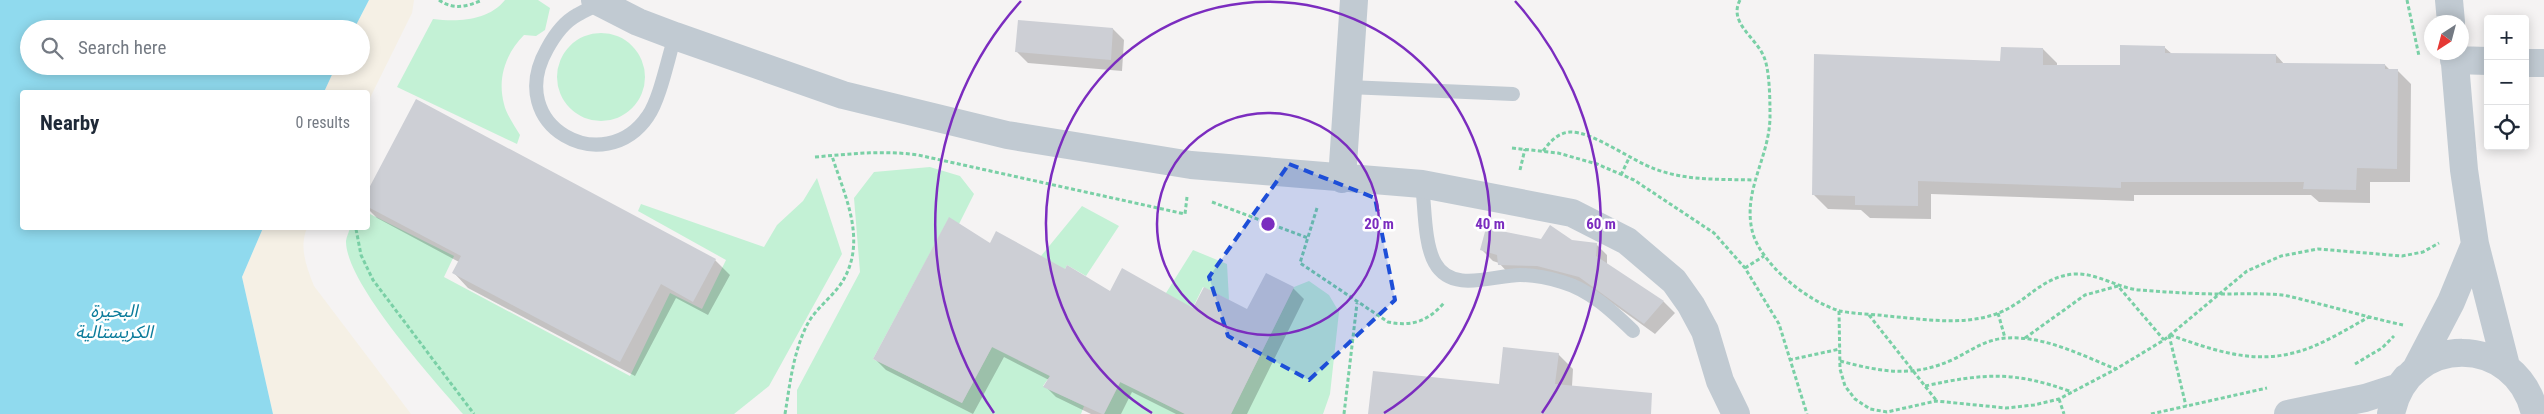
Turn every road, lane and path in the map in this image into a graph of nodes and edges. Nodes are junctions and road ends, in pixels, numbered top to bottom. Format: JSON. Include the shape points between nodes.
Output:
{"nodes":[{"id":1,"x":439,"y":0,"type":"edge"},
{"id":2,"x":482,"y":0,"type":"edge"},
{"id":3,"x":1354,"y":0,"type":"edge"},
{"id":4,"x":1740,"y":0,"type":"edge"},
{"id":5,"x":2407,"y":0,"type":"edge"},
{"id":6,"x":2449,"y":0,"type":"edge"},
{"id":7,"x":598,"y":2,"type":"edge"},
{"id":8,"x":2450,"y":15,"type":"edge"},
{"id":9,"x":675,"y":36,"type":"junction"},
{"id":10,"x":2419,"y":57,"type":"dead end"},
{"id":11,"x":2469,"y":58,"type":"edge"},
{"id":12,"x":2454,"y":60,"type":"edge"},
{"id":13,"x":2484,"y":60,"type":"edge"},
{"id":14,"x":2529,"y":63,"type":"edge"},
{"id":15,"x":2544,"y":63,"type":"edge"},
{"id":16,"x":1348,"y":87,"type":"junction"},
{"id":17,"x":1514,"y":94,"type":"dead end"},
{"id":18,"x":1512,"y":148,"type":"dead end"},
{"id":19,"x":1543,"y":152,"type":"junction"},
{"id":20,"x":832,"y":156,"type":"junction"},
{"id":21,"x":815,"y":157,"type":"dead end"},
{"id":22,"x":1630,"y":158,"type":"junction"},
{"id":23,"x":1191,"y":165,"type":"junction"},
{"id":24,"x":1621,"y":175,"type":"junction"},
{"id":25,"x":1334,"y":178,"type":"junction"},
{"id":26,"x":1754,"y":180,"type":"junction"},
{"id":27,"x":1422,"y":184,"type":"junction"},
{"id":28,"x":1187,"y":192,"type":"junction"},
{"id":29,"x":356,"y":230,"type":"edge"},
{"id":30,"x":1308,"y":238,"type":"junction"},
{"id":31,"x":2475,"y":244,"type":"junction"},
{"id":32,"x":2439,"y":250,"type":"dead end"},
{"id":33,"x":1764,"y":256,"type":"junction"},
{"id":34,"x":1745,"y":268,"type":"junction"},
{"id":35,"x":1462,"y":281,"type":"junction"},
{"id":36,"x":2118,"y":286,"type":"junction"},
{"id":37,"x":2217,"y":294,"type":"junction"},
{"id":38,"x":1357,"y":303,"type":"junction"},
{"id":39,"x":1839,"y":310,"type":"junction"},
{"id":40,"x":1998,"y":313,"type":"junction"},
{"id":41,"x":1868,"y":314,"type":"junction"},
{"id":42,"x":2370,"y":317,"type":"junction"},
{"id":43,"x":2409,"y":317,"type":"dead end"},
{"id":44,"x":2404,"y":325,"type":"junction"},
{"id":45,"x":2438,"y":329,"type":"junction"},
{"id":46,"x":1633,"y":331,"type":"dead end"},
{"id":47,"x":2169,"y":335,"type":"junction"},
{"id":48,"x":2005,"y":338,"type":"junction"},
{"id":49,"x":2025,"y":338,"type":"junction"},
{"id":50,"x":2164,"y":340,"type":"junction"},
{"id":51,"x":1840,"y":349,"type":"junction"},
{"id":52,"x":1789,"y":360,"type":"junction"},
{"id":53,"x":1840,"y":361,"type":"junction"},
{"id":54,"x":2348,"y":367,"type":"dead end"},
{"id":55,"x":2116,"y":369,"type":"junction"},
{"id":56,"x":1913,"y":372,"type":"junction"},
{"id":57,"x":2412,"y":372,"type":"junction"},
{"id":58,"x":2512,"y":372,"type":"junction"},
{"id":59,"x":1720,"y":381,"type":"junction"},
{"id":60,"x":1925,"y":386,"type":"junction"},
{"id":61,"x":2270,"y":387,"type":"dead end"},
{"id":62,"x":2544,"y":390,"type":"edge"},
{"id":63,"x":2073,"y":393,"type":"junction"},
{"id":64,"x":2059,"y":399,"type":"junction"},
{"id":65,"x":1936,"y":401,"type":"junction"},
{"id":66,"x":2186,"y":406,"type":"junction"},
{"id":67,"x":1903,"y":409,"type":"junction"},
{"id":68,"x":474,"y":414,"type":"edge"},
{"id":69,"x":785,"y":414,"type":"edge"},
{"id":70,"x":1344,"y":414,"type":"edge"},
{"id":71,"x":1721,"y":414,"type":"edge"},
{"id":72,"x":1736,"y":414,"type":"edge"},
{"id":73,"x":1807,"y":414,"type":"edge"},
{"id":74,"x":1903,"y":414,"type":"edge"},
{"id":75,"x":2064,"y":414,"type":"edge"},
{"id":76,"x":2151,"y":414,"type":"edge"},
{"id":77,"x":2288,"y":414,"type":"edge"},
{"id":78,"x":2391,"y":414,"type":"edge"},
{"id":79,"x":2535,"y":414,"type":"edge"}],
"edges":[{"from":1,"to":2,"type":"path","via":[[459,8]]},
{"from":3,"to":16,"type":"street"},
{"from":4,"to":26,"type":"path","via":[[1738,21],[1759,45],[1766,68],[1770,118],[1768,139]]},
{"from":5,"to":10,"type":"path"},
{"from":6,"to":8,"type":"street"},
{"from":7,"to":9,"type":"street"},
{"from":7,"to":9,"type":"lane","via":[[576,16],[555,36],[541,60],[535,88],[540,109],[553,128],[571,139],[593,145],[615,142],[634,132],[649,115]]},
{"from":9,"to":23,"type":"street","via":[[843,94],[1007,135]]},
{"from":11,"to":13,"type":"street"},
{"from":12,"to":31,"type":"street","via":[[2464,170]]},
{"from":14,"to":15,"type":"street"},
{"from":16,"to":17,"type":"lane"},
{"from":16,"to":25,"type":"street"},
{"from":18,"to":19,"type":"path"},
{"from":19,"to":22,"type":"path","via":[[1554,138],[1570,132],[1586,135]]},
{"from":19,"to":24,"type":"path","via":[[1597,164]]},
{"from":20,"to":21,"type":"path"},
{"from":20,"to":28,"type":"path","via":[[887,152],[918,155],[1185,214]]},
{"from":20,"to":69,"type":"path","via":[[853,222],[854,251],[845,278],[808,324],[796,352]]},
{"from":22,"to":24,"type":"path"},
{"from":22,"to":26,"type":"path","via":[[1677,176]]},
{"from":23,"to":25,"type":"street"},
{"from":23,"to":28,"type":"path"},
{"from":24,"to":34,"type":"path","via":[[1668,201],[1714,233]]},
{"from":25,"to":27,"type":"street"},
{"from":25,"to":30,"type":"path"},
{"from":26,"to":33,"type":"path","via":[[1749,205],[1752,232]]},
{"from":27,"to":35,"type":"lane","via":[[1430,249],[1435,264],[1447,276]]},
{"from":27,"to":59,"type":"street","via":[[1572,213],[1627,241],[1674,281],[1691,305],[1705,331]]},
{"from":28,"to":30,"type":"path"},
{"from":29,"to":68,"type":"path","via":[[361,255],[372,280]]},
{"from":30,"to":38,"type":"path","via":[[1300,263]]},
{"from":31,"to":45,"type":"street"},
{"from":31,"to":58,"type":"street"},
{"from":32,"to":37,"type":"path","via":[[2442,242],[2423,252],[2402,256],[2318,249],[2281,256],[2247,271]]},
{"from":33,"to":34,"type":"path"},
{"from":33,"to":39,"type":"path","via":[[1800,291]]},
{"from":34,"to":52,"type":"path","via":[[1779,324]]},
{"from":35,"to":38,"type":"path","via":[[1433,316],[1419,322],[1404,325],[1388,322]]},
{"from":35,"to":46,"type":"lane","via":[[1520,275],[1563,282],[1602,301]]},
{"from":36,"to":37,"type":"path"},
{"from":36,"to":40,"type":"path","via":[[2080,274],[2061,275]]},
{"from":36,"to":49,"type":"path","via":[[2085,295]]},
{"from":36,"to":50,"type":"path"},
{"from":37,"to":42,"type":"path","via":[[2284,295]]},
{"from":37,"to":47,"type":"path"},
{"from":38,"to":70,"type":"path"},
{"from":39,"to":41,"type":"path"},
{"from":39,"to":51,"type":"path"},
{"from":40,"to":41,"type":"path","via":[[1973,320]]},
{"from":40,"to":48,"type":"path"},
{"from":41,"to":56,"type":"path"},
{"from":42,"to":44,"type":"path"},
{"from":42,"to":47,"type":"path","via":[[2293,353],[2254,358],[2215,351]]},
{"from":43,"to":44,"type":"path"},
{"from":44,"to":45,"type":"path"},
{"from":44,"to":54,"type":"path","via":[[2382,348]]},
{"from":45,"to":57,"type":"street"},
{"from":47,"to":50,"type":"path"},
{"from":47,"to":66,"type":"path"},
{"from":48,"to":49,"type":"path"},
{"from":48,"to":56,"type":"path","via":[[1982,343],[1932,368]]},
{"from":49,"to":55,"type":"path","via":[[2044,341]]},
{"from":50,"to":55,"type":"path"},
{"from":51,"to":52,"type":"path"},
{"from":51,"to":53,"type":"path"},
{"from":52,"to":73,"type":"path"},
{"from":53,"to":56,"type":"path","via":[[1882,372]]},
{"from":53,"to":67,"type":"path","via":[[1845,386],[1855,399],[1870,408],[1887,412]]},
{"from":55,"to":63,"type":"path"},
{"from":56,"to":60,"type":"path"},
{"from":57,"to":58,"type":"street","via":[[2438,356],[2461,352],[2484,356]]},
{"from":57,"to":77,"type":"street","via":[[2399,387],[2365,398]]},
{"from":57,"to":78,"type":"street","via":[[2394,399]]},
{"from":58,"to":62,"type":"street"},
{"from":58,"to":79,"type":"street","via":[[2528,391]]},
{"from":59,"to":71,"type":"street"},
{"from":59,"to":72,"type":"street"},
{"from":60,"to":63,"type":"path","via":[[1993,374],[2020,376]]},
{"from":60,"to":65,"type":"path"},
{"from":61,"to":66,"type":"path"},
{"from":63,"to":64,"type":"path"},
{"from":64,"to":65,"type":"path","via":[[2006,408]]},
{"from":64,"to":75,"type":"path"},
{"from":65,"to":67,"type":"path"},
{"from":66,"to":76,"type":"path"},
{"from":67,"to":74,"type":"path"}]}
